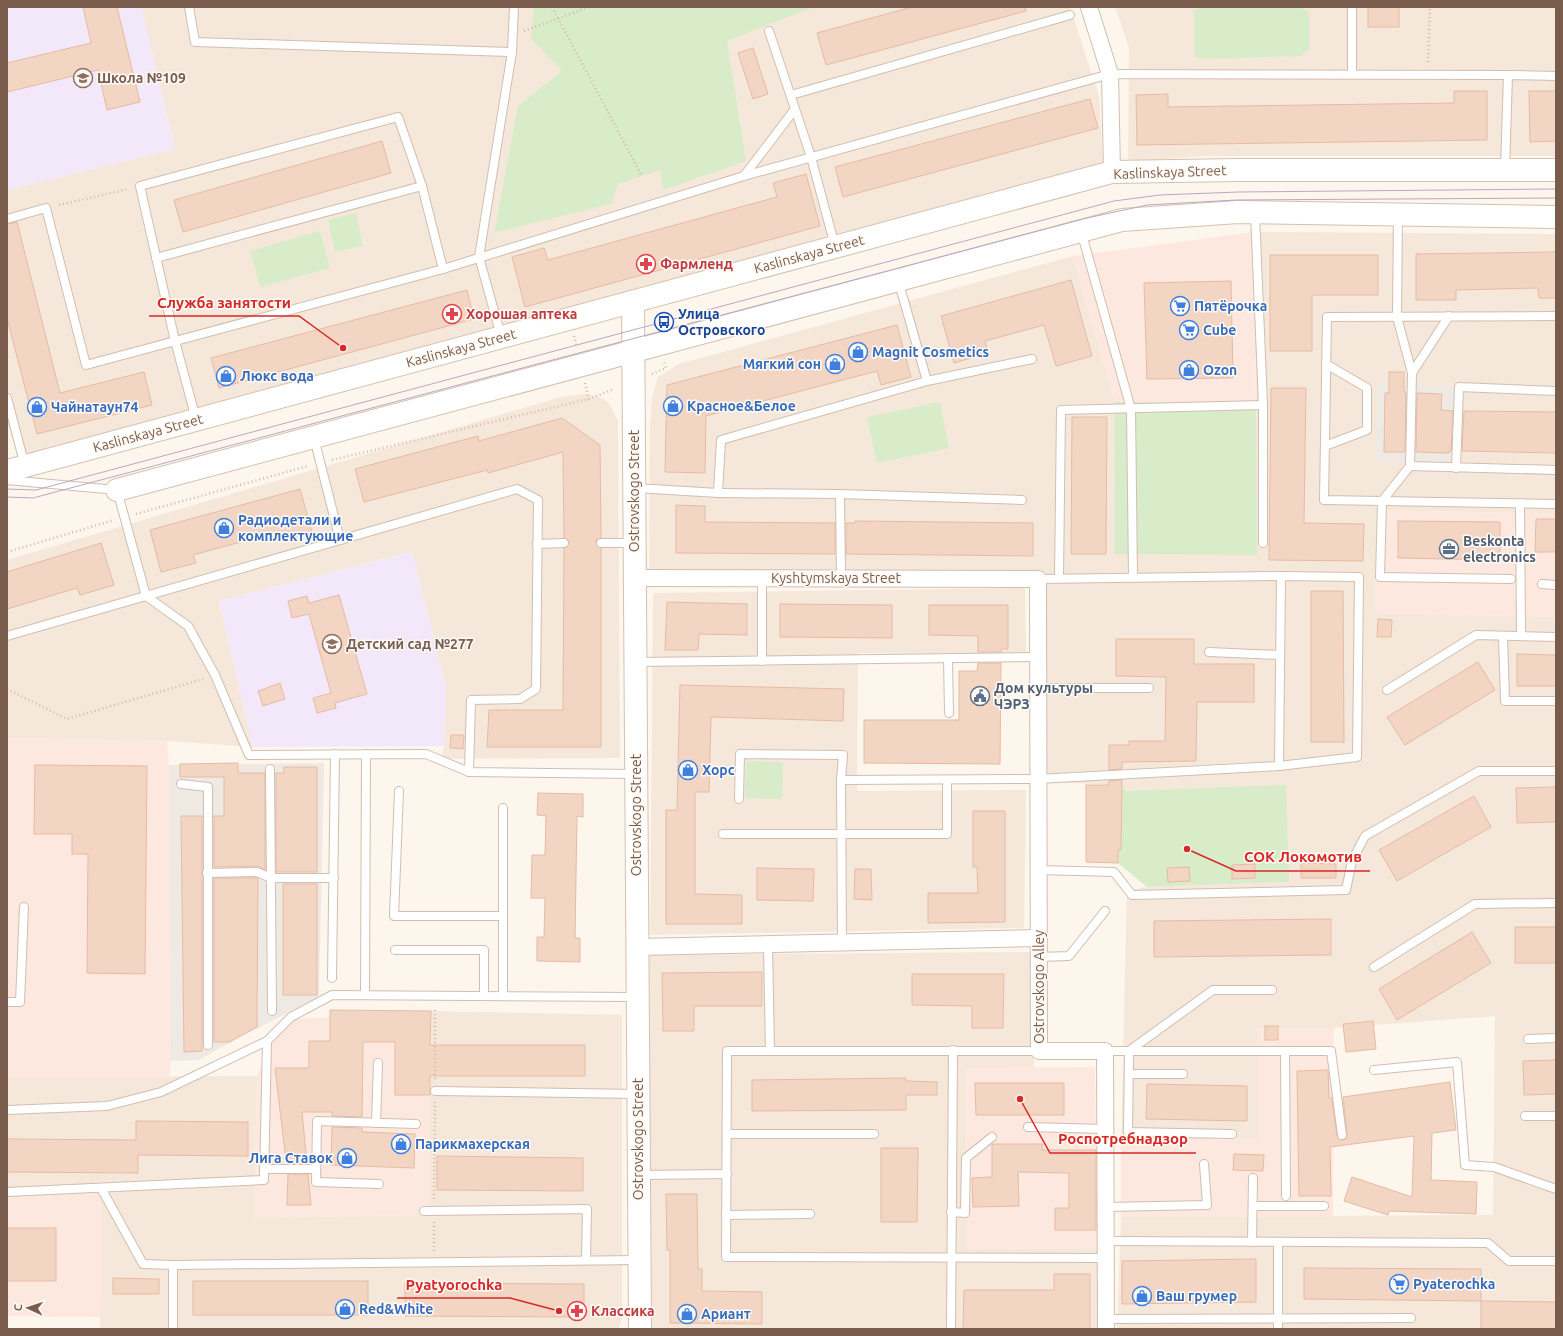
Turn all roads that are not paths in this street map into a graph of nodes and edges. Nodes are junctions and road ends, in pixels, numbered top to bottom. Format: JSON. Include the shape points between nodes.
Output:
{"nodes":[{"id":1,"x":189,"y":7,"type":"edge"},
{"id":2,"x":514,"y":7,"type":"edge"},
{"id":3,"x":1089,"y":7,"type":"edge"},
{"id":4,"x":1352,"y":7,"type":"edge"},
{"id":5,"x":1070,"y":14,"type":"dead end"},
{"id":6,"x":769,"y":31,"type":"dead end"},
{"id":7,"x":512,"y":52,"type":"junction"},
{"id":8,"x":1110,"y":74,"type":"junction"},
{"id":9,"x":1352,"y":74,"type":"junction"},
{"id":10,"x":1508,"y":75,"type":"junction"},
{"id":11,"x":1556,"y":76,"type":"edge"},
{"id":12,"x":790,"y":95,"type":"junction"},
{"id":13,"x":795,"y":109,"type":"junction"},
{"id":14,"x":812,"y":157,"type":"junction"},
{"id":15,"x":1556,"y":170,"type":"edge"},
{"id":16,"x":1505,"y":171,"type":"junction"},
{"id":17,"x":1112,"y":172,"type":"junction"},
{"id":18,"x":744,"y":176,"type":"junction"},
{"id":19,"x":422,"y":186,"type":"junction"},
{"id":20,"x":1255,"y":212,"type":"junction"},
{"id":21,"x":1398,"y":214,"type":"junction"},
{"id":22,"x":1556,"y":217,"type":"edge"},
{"id":23,"x":7,"y":219,"type":"edge"},
{"id":24,"x":1081,"y":231,"type":"junction"},
{"id":25,"x":835,"y":247,"type":"junction"},
{"id":26,"x":479,"y":257,"type":"junction"},
{"id":27,"x":156,"y":258,"type":"junction"},
{"id":28,"x":443,"y":269,"type":"junction"},
{"id":29,"x":898,"y":280,"type":"junction"},
{"id":30,"x":633,"y":302,"type":"junction"},
{"id":31,"x":1449,"y":316,"type":"junction"},
{"id":32,"x":1556,"y":316,"type":"edge"},
{"id":33,"x":1398,"y":317,"type":"junction"},
{"id":34,"x":502,"y":337,"type":"junction"},
{"id":35,"x":175,"y":342,"type":"junction"},
{"id":36,"x":634,"y":351,"type":"junction"},
{"id":37,"x":1032,"y":358,"type":"dead end"},
{"id":38,"x":1326,"y":364,"type":"junction"},
{"id":39,"x":1412,"y":373,"type":"junction"},
{"id":40,"x":927,"y":381,"type":"junction"},
{"id":41,"x":1556,"y":391,"type":"edge"},
{"id":42,"x":7,"y":398,"type":"edge"},
{"id":43,"x":1262,"y":405,"type":"junction"},
{"id":44,"x":1131,"y":409,"type":"junction"},
{"id":45,"x":196,"y":420,"type":"junction"},
{"id":46,"x":313,"y":438,"type":"junction"},
{"id":47,"x":1325,"y":446,"type":"junction"},
{"id":48,"x":1410,"y":466,"type":"junction"},
{"id":49,"x":1456,"y":468,"type":"junction"},
{"id":50,"x":16,"y":469,"type":"edge"},
{"id":51,"x":1556,"y":470,"type":"edge"},
{"id":52,"x":7,"y":480,"type":"edge"},
{"id":53,"x":635,"y":488,"type":"junction"},
{"id":54,"x":117,"y":490,"type":"junction"},
{"id":55,"x":718,"y":493,"type":"junction"},
{"id":56,"x":840,"y":494,"type":"junction"},
{"id":57,"x":1022,"y":500,"type":"dead end"},
{"id":58,"x":1382,"y":500,"type":"junction"},
{"id":59,"x":1520,"y":503,"type":"junction"},
{"id":60,"x":1556,"y":504,"type":"edge"},
{"id":61,"x":340,"y":540,"type":"junction"},
{"id":62,"x":601,"y":543,"type":"dead end"},
{"id":63,"x":634,"y":543,"type":"junction"},
{"id":64,"x":1263,"y":543,"type":"dead end"},
{"id":65,"x":537,"y":544,"type":"junction"},
{"id":66,"x":564,"y":544,"type":"dead end"},
{"id":67,"x":1281,"y":576,"type":"junction"},
{"id":68,"x":1133,"y":577,"type":"junction"},
{"id":69,"x":635,"y":578,"type":"junction"},
{"id":70,"x":762,"y":578,"type":"junction"},
{"id":71,"x":841,"y":578,"type":"junction"},
{"id":72,"x":1038,"y":578,"type":"junction"},
{"id":73,"x":1059,"y":578,"type":"junction"},
{"id":74,"x":1511,"y":578,"type":"dead end"},
{"id":75,"x":1542,"y":584,"type":"dead end"},
{"id":76,"x":1556,"y":585,"type":"edge"},
{"id":77,"x":146,"y":596,"type":"junction"},
{"id":78,"x":7,"y":636,"type":"edge"},
{"id":79,"x":1503,"y":636,"type":"junction"},
{"id":80,"x":1520,"y":636,"type":"junction"},
{"id":81,"x":1556,"y":637,"type":"edge"},
{"id":82,"x":1209,"y":652,"type":"dead end"},
{"id":83,"x":1280,"y":655,"type":"junction"},
{"id":84,"x":1038,"y":657,"type":"junction"},
{"id":85,"x":948,"y":658,"type":"junction"},
{"id":86,"x":762,"y":660,"type":"junction"},
{"id":87,"x":635,"y":662,"type":"junction"},
{"id":88,"x":1038,"y":688,"type":"junction"},
{"id":89,"x":1150,"y":688,"type":"dead end"},
{"id":90,"x":1387,"y":690,"type":"dead end"},
{"id":91,"x":1556,"y":701,"type":"edge"},
{"id":92,"x":949,"y":713,"type":"dead end"},
{"id":93,"x":335,"y":754,"type":"junction"},
{"id":94,"x":366,"y":754,"type":"junction"},
{"id":95,"x":1279,"y":766,"type":"junction"},
{"id":96,"x":270,"y":769,"type":"dead end"},
{"id":97,"x":1556,"y":770,"type":"edge"},
{"id":98,"x":469,"y":772,"type":"junction"},
{"id":99,"x":636,"y":774,"type":"junction"},
{"id":100,"x":1038,"y":779,"type":"junction"},
{"id":101,"x":841,"y":780,"type":"junction"},
{"id":102,"x":947,"y":780,"type":"junction"},
{"id":103,"x":181,"y":784,"type":"dead end"},
{"id":104,"x":399,"y":791,"type":"dead end"},
{"id":105,"x":739,"y":800,"type":"dead end"},
{"id":106,"x":503,"y":808,"type":"dead end"},
{"id":107,"x":723,"y":834,"type":"dead end"},
{"id":108,"x":841,"y":834,"type":"junction"},
{"id":109,"x":1039,"y":870,"type":"junction"},
{"id":110,"x":207,"y":873,"type":"junction"},
{"id":111,"x":271,"y":878,"type":"junction"},
{"id":112,"x":334,"y":878,"type":"junction"},
{"id":113,"x":1556,"y":903,"type":"edge"},
{"id":114,"x":24,"y":907,"type":"dead end"},
{"id":115,"x":1105,"y":911,"type":"dead end"},
{"id":116,"x":503,"y":916,"type":"junction"},
{"id":117,"x":1039,"y":938,"type":"junction"},
{"id":118,"x":842,"y":943,"type":"junction"},
{"id":119,"x":768,"y":944,"type":"junction"},
{"id":120,"x":637,"y":947,"type":"junction"},
{"id":121,"x":396,"y":950,"type":"dead end"},
{"id":122,"x":1039,"y":957,"type":"junction"},
{"id":123,"x":1374,"y":967,"type":"dead end"},
{"id":124,"x":332,"y":978,"type":"dead end"},
{"id":125,"x":1272,"y":990,"type":"dead end"},
{"id":126,"x":365,"y":995,"type":"junction"},
{"id":127,"x":484,"y":996,"type":"junction"},
{"id":128,"x":503,"y":996,"type":"junction"},
{"id":129,"x":637,"y":997,"type":"junction"},
{"id":130,"x":7,"y":1002,"type":"edge"},
{"id":131,"x":272,"y":1011,"type":"dead end"},
{"id":132,"x":1556,"y":1038,"type":"edge"},
{"id":133,"x":1528,"y":1039,"type":"dead end"},
{"id":134,"x":266,"y":1041,"type":"junction"},
{"id":135,"x":208,"y":1045,"type":"dead end"},
{"id":136,"x":770,"y":1050,"type":"junction"},
{"id":137,"x":953,"y":1050,"type":"junction"},
{"id":138,"x":1129,"y":1050,"type":"junction"},
{"id":139,"x":1039,"y":1051,"type":"junction"},
{"id":140,"x":1105,"y":1051,"type":"junction"},
{"id":141,"x":1285,"y":1051,"type":"junction"},
{"id":142,"x":378,"y":1063,"type":"dead end"},
{"id":143,"x":1374,"y":1070,"type":"dead end"},
{"id":144,"x":1129,"y":1074,"type":"junction"},
{"id":145,"x":1183,"y":1074,"type":"dead end"},
{"id":146,"x":435,"y":1092,"type":"dead end"},
{"id":147,"x":638,"y":1094,"type":"junction"},
{"id":148,"x":7,"y":1110,"type":"edge"},
{"id":149,"x":1525,"y":1116,"type":"dead end"},
{"id":150,"x":1556,"y":1116,"type":"edge"},
{"id":151,"x":376,"y":1123,"type":"junction"},
{"id":152,"x":416,"y":1124,"type":"dead end"},
{"id":153,"x":1028,"y":1127,"type":"dead end"},
{"id":154,"x":1106,"y":1129,"type":"junction"},
{"id":155,"x":727,"y":1134,"type":"junction"},
{"id":156,"x":874,"y":1134,"type":"dead end"},
{"id":157,"x":1232,"y":1134,"type":"dead end"},
{"id":158,"x":1342,"y":1135,"type":"dead end"},
{"id":159,"x":992,"y":1137,"type":"dead end"},
{"id":160,"x":1204,"y":1164,"type":"dead end"},
{"id":161,"x":264,"y":1169,"type":"junction"},
{"id":162,"x":315,"y":1169,"type":"junction"},
{"id":163,"x":726,"y":1174,"type":"junction"},
{"id":164,"x":638,"y":1175,"type":"junction"},
{"id":165,"x":1253,"y":1178,"type":"dead end"},
{"id":166,"x":380,"y":1184,"type":"dead end"},
{"id":167,"x":101,"y":1188,"type":"junction"},
{"id":168,"x":1556,"y":1189,"type":"edge"},
{"id":169,"x":7,"y":1192,"type":"edge"},
{"id":170,"x":1286,"y":1196,"type":"dead end"},
{"id":171,"x":1253,"y":1206,"type":"junction"},
{"id":172,"x":1324,"y":1206,"type":"dead end"},
{"id":173,"x":1106,"y":1207,"type":"junction"},
{"id":174,"x":424,"y":1211,"type":"dead end"},
{"id":175,"x":951,"y":1212,"type":"junction"},
{"id":176,"x":810,"y":1214,"type":"dead end"},
{"id":177,"x":726,"y":1215,"type":"junction"},
{"id":178,"x":1106,"y":1241,"type":"junction"},
{"id":179,"x":1252,"y":1242,"type":"junction"},
{"id":180,"x":1278,"y":1242,"type":"junction"},
{"id":181,"x":950,"y":1257,"type":"junction"},
{"id":182,"x":1106,"y":1258,"type":"junction"},
{"id":183,"x":586,"y":1260,"type":"junction"},
{"id":184,"x":639,"y":1260,"type":"junction"},
{"id":185,"x":1556,"y":1261,"type":"edge"},
{"id":186,"x":173,"y":1265,"type":"junction"},
{"id":187,"x":1411,"y":1318,"type":"dead end"},
{"id":188,"x":1278,"y":1319,"type":"junction"},
{"id":189,"x":1106,"y":1324,"type":"edge"},
{"id":190,"x":173,"y":1329,"type":"edge"},
{"id":191,"x":640,"y":1329,"type":"edge"},
{"id":192,"x":951,"y":1329,"type":"edge"},
{"id":193,"x":1278,"y":1329,"type":"edge"}],
"edges":[{"from":1,"to":7,"type":"lane","via":[[196,42]]},
{"from":2,"to":7,"type":"lane"},
{"from":3,"to":8,"type":"street"},
{"from":4,"to":9,"type":"lane"},
{"from":5,"to":12,"type":"lane"},
{"from":6,"to":12,"type":"lane"},
{"from":7,"to":26,"type":"lane"},
{"from":8,"to":9,"type":"lane"},
{"from":8,"to":14,"type":"lane"},
{"from":8,"to":17,"type":"street"},
{"from":9,"to":10,"type":"lane"},
{"from":10,"to":11,"type":"lane"},
{"from":10,"to":16,"type":"lane"},
{"from":12,"to":13,"type":"lane"},
{"from":13,"to":14,"type":"lane"},
{"from":13,"to":18,"type":"lane"},
{"from":14,"to":18,"type":"lane"},
{"from":14,"to":25,"type":"lane"},
{"from":15,"to":16,"type":"main road","name":"Kaslinskaya Street"},
{"from":16,"to":17,"type":"main road","name":"Kaslinskaya Street"},
{"from":17,"to":25,"type":"main road","name":"Kaslinskaya Street"},
{"from":18,"to":26,"type":"lane"},
{"from":19,"to":27,"type":"lane"},
{"from":19,"to":27,"type":"lane","via":[[398,116],[140,186]]},
{"from":19,"to":28,"type":"lane"},
{"from":20,"to":21,"type":"main road"},
{"from":20,"to":24,"type":"main road","via":[[1122,220]]},
{"from":20,"to":43,"type":"lane"},
{"from":21,"to":22,"type":"main road"},
{"from":21,"to":33,"type":"lane"},
{"from":23,"to":35,"type":"lane","via":[[46,208],[86,365]]},
{"from":24,"to":29,"type":"main road"},
{"from":24,"to":44,"type":"lane"},
{"from":25,"to":30,"type":"main road","name":"Kaslinskaya Street"},
{"from":26,"to":28,"type":"lane"},
{"from":26,"to":34,"type":"lane"},
{"from":27,"to":35,"type":"lane"},
{"from":28,"to":35,"type":"lane"},
{"from":29,"to":36,"type":"main road"},
{"from":29,"to":40,"type":"lane"},
{"from":30,"to":34,"type":"main road","name":"Kaslinskaya Street"},
{"from":30,"to":36,"type":"main road","name":"Ostrovskogo Street"},
{"from":31,"to":32,"type":"lane"},
{"from":31,"to":33,"type":"lane"},
{"from":31,"to":39,"type":"lane"},
{"from":33,"to":38,"type":"lane","via":[[1327,317]]},
{"from":33,"to":39,"type":"lane"},
{"from":34,"to":45,"type":"main road","name":"Kaslinskaya Street"},
{"from":35,"to":45,"type":"lane"},
{"from":36,"to":46,"type":"main road"},
{"from":36,"to":53,"type":"main road","name":"Ostrovskogo Street"},
{"from":37,"to":40,"type":"lane"},
{"from":38,"to":47,"type":"lane"},
{"from":38,"to":47,"type":"lane","via":[[1367,388],[1367,430]]},
{"from":39,"to":48,"type":"lane"},
{"from":40,"to":55,"type":"lane","via":[[721,440]]},
{"from":41,"to":49,"type":"lane","via":[[1459,388]]},
{"from":42,"to":50,"type":"lane"},
{"from":43,"to":44,"type":"lane"},
{"from":43,"to":64,"type":"lane"},
{"from":44,"to":68,"type":"lane"},
{"from":44,"to":73,"type":"lane","via":[[1061,410]]},
{"from":45,"to":50,"type":"main road","name":"Kaslinskaya Street"},
{"from":46,"to":54,"type":"main road"},
{"from":46,"to":61,"type":"lane"},
{"from":47,"to":58,"type":"lane","via":[[1324,500]]},
{"from":48,"to":49,"type":"lane"},
{"from":48,"to":58,"type":"lane"},
{"from":49,"to":51,"type":"lane"},
{"from":52,"to":54,"type":"lane"},
{"from":53,"to":55,"type":"lane"},
{"from":53,"to":63,"type":"main road","name":"Ostrovskogo Street"},
{"from":54,"to":77,"type":"lane"},
{"from":55,"to":56,"type":"lane"},
{"from":56,"to":57,"type":"lane"},
{"from":56,"to":71,"type":"lane"},
{"from":58,"to":59,"type":"lane"},
{"from":58,"to":74,"type":"lane","via":[[1380,577]]},
{"from":59,"to":60,"type":"lane"},
{"from":59,"to":80,"type":"lane"},
{"from":61,"to":65,"type":"lane","via":[[517,488],[538,500]]},
{"from":61,"to":77,"type":"lane"},
{"from":62,"to":63,"type":"lane"},
{"from":63,"to":69,"type":"main road","name":"Ostrovskogo Street"},
{"from":65,"to":66,"type":"lane"},
{"from":65,"to":98,"type":"lane","via":[[536,689],[520,699],[471,700]]},
{"from":67,"to":68,"type":"lane"},
{"from":67,"to":83,"type":"lane"},
{"from":67,"to":95,"type":"lane","via":[[1359,577],[1356,758]]},
{"from":68,"to":73,"type":"lane"},
{"from":69,"to":70,"type":"street","name":"Kyshtymskaya Street"},
{"from":69,"to":87,"type":"main road","name":"Ostrovskogo Street"},
{"from":70,"to":71,"type":"street","name":"Kyshtymskaya Street"},
{"from":70,"to":86,"type":"lane"},
{"from":71,"to":72,"type":"street","name":"Kyshtymskaya Street"},
{"from":72,"to":73,"type":"lane"},
{"from":72,"to":84,"type":"street","name":"Ostrovskogo Alley"},
{"from":75,"to":76,"type":"lane"},
{"from":77,"to":78,"type":"lane"},
{"from":77,"to":93,"type":"lane","via":[[188,626],[215,675],[249,755]]},
{"from":79,"to":80,"type":"lane"},
{"from":79,"to":90,"type":"lane","via":[[1476,635]]},
{"from":79,"to":91,"type":"lane","via":[[1505,701]]},
{"from":80,"to":81,"type":"lane"},
{"from":82,"to":83,"type":"lane"},
{"from":83,"to":95,"type":"lane"},
{"from":84,"to":85,"type":"lane"},
{"from":84,"to":88,"type":"street","name":"Ostrovskogo Alley"},
{"from":85,"to":86,"type":"lane"},
{"from":85,"to":92,"type":"lane"},
{"from":86,"to":87,"type":"lane"},
{"from":87,"to":99,"type":"main road","name":"Ostrovskogo Street"},
{"from":88,"to":89,"type":"lane"},
{"from":88,"to":100,"type":"street","name":"Ostrovskogo Alley"},
{"from":93,"to":94,"type":"lane"},
{"from":93,"to":112,"type":"lane"},
{"from":94,"to":98,"type":"lane","via":[[426,754]]},
{"from":94,"to":126,"type":"lane"},
{"from":95,"to":100,"type":"lane"},
{"from":96,"to":111,"type":"lane"},
{"from":97,"to":109,"type":"lane","via":[[1479,771],[1371,832],[1364,836],[1352,861],[1346,890],[1132,895],[1114,872]]},
{"from":98,"to":99,"type":"lane"},
{"from":99,"to":120,"type":"main road","name":"Ostrovskogo Street"},
{"from":100,"to":102,"type":"lane"},
{"from":100,"to":109,"type":"street","name":"Ostrovskogo Alley"},
{"from":101,"to":102,"type":"lane"},
{"from":101,"to":105,"type":"lane","via":[[843,755],[740,754]]},
{"from":101,"to":108,"type":"lane"},
{"from":102,"to":108,"type":"lane","via":[[947,834]]},
{"from":103,"to":110,"type":"lane","via":[[208,787]]},
{"from":104,"to":116,"type":"lane","via":[[394,916]]},
{"from":106,"to":116,"type":"lane"},
{"from":107,"to":108,"type":"lane"},
{"from":108,"to":118,"type":"lane"},
{"from":109,"to":117,"type":"street","name":"Ostrovskogo Alley"},
{"from":110,"to":111,"type":"lane","via":[[257,872]]},
{"from":110,"to":135,"type":"lane"},
{"from":111,"to":112,"type":"lane"},
{"from":111,"to":131,"type":"lane"},
{"from":112,"to":124,"type":"lane"},
{"from":113,"to":123,"type":"lane","via":[[1474,904]]},
{"from":114,"to":130,"type":"lane","via":[[20,1002]]},
{"from":115,"to":122,"type":"lane","via":[[1069,956]]},
{"from":116,"to":128,"type":"lane"},
{"from":117,"to":118,"type":"street"},
{"from":117,"to":122,"type":"street","name":"Ostrovskogo Alley"},
{"from":118,"to":119,"type":"street"},
{"from":119,"to":120,"type":"street"},
{"from":119,"to":136,"type":"lane"},
{"from":120,"to":129,"type":"main road","name":"Ostrovskogo Street"},
{"from":121,"to":127,"type":"lane","via":[[484,950]]},
{"from":122,"to":139,"type":"street","name":"Ostrovskogo Alley"},
{"from":125,"to":138,"type":"lane","via":[[1213,990]]},
{"from":126,"to":127,"type":"lane"},
{"from":126,"to":134,"type":"lane","via":[[332,995],[291,1018]]},
{"from":127,"to":128,"type":"lane"},
{"from":128,"to":129,"type":"lane"},
{"from":129,"to":147,"type":"main road","name":"Ostrovskogo Street"},
{"from":132,"to":133,"type":"lane"},
{"from":134,"to":148,"type":"lane","via":[[161,1092],[107,1106]]},
{"from":134,"to":161,"type":"lane"},
{"from":136,"to":137,"type":"lane"},
{"from":136,"to":155,"type":"lane","via":[[727,1050]]},
{"from":137,"to":139,"type":"lane"},
{"from":137,"to":175,"type":"lane"},
{"from":138,"to":140,"type":"lane"},
{"from":138,"to":141,"type":"lane"},
{"from":138,"to":144,"type":"lane"},
{"from":139,"to":140,"type":"street","name":"Ostrovskogo Alley"},
{"from":140,"to":154,"type":"street"},
{"from":141,"to":158,"type":"lane","via":[[1331,1051]]},
{"from":141,"to":170,"type":"lane"},
{"from":142,"to":151,"type":"lane"},
{"from":143,"to":168,"type":"lane","via":[[1457,1062],[1465,1165],[1494,1167]]},
{"from":144,"to":145,"type":"lane"},
{"from":144,"to":157,"type":"lane","via":[[1128,1132]]},
{"from":146,"to":147,"type":"lane"},
{"from":147,"to":164,"type":"main road","name":"Ostrovskogo Street"},
{"from":149,"to":150,"type":"lane"},
{"from":151,"to":152,"type":"lane"},
{"from":151,"to":162,"type":"lane","via":[[316,1121]]},
{"from":153,"to":154,"type":"lane"},
{"from":154,"to":173,"type":"street"},
{"from":155,"to":156,"type":"lane"},
{"from":155,"to":163,"type":"lane"},
{"from":159,"to":175,"type":"lane","via":[[966,1158],[965,1213]]},
{"from":160,"to":173,"type":"lane","via":[[1206,1205]]},
{"from":161,"to":162,"type":"lane"},
{"from":161,"to":167,"type":"lane","via":[[264,1180]]},
{"from":162,"to":166,"type":"lane","via":[[316,1182]]},
{"from":163,"to":164,"type":"lane"},
{"from":163,"to":177,"type":"lane"},
{"from":164,"to":184,"type":"main road","name":"Ostrovskogo Street"},
{"from":165,"to":171,"type":"lane"},
{"from":167,"to":169,"type":"lane"},
{"from":167,"to":186,"type":"lane","via":[[143,1264]]},
{"from":171,"to":172,"type":"lane"},
{"from":171,"to":179,"type":"lane"},
{"from":173,"to":178,"type":"street"},
{"from":174,"to":183,"type":"lane","via":[[587,1209]]},
{"from":175,"to":181,"type":"lane"},
{"from":176,"to":177,"type":"lane"},
{"from":177,"to":181,"type":"lane","via":[[726,1257]]},
{"from":178,"to":179,"type":"lane"},
{"from":178,"to":182,"type":"street"},
{"from":179,"to":180,"type":"lane"},
{"from":180,"to":185,"type":"lane","via":[[1488,1243],[1509,1261]]},
{"from":180,"to":188,"type":"lane"},
{"from":181,"to":182,"type":"lane"},
{"from":181,"to":192,"type":"lane"},
{"from":182,"to":189,"type":"street"},
{"from":183,"to":184,"type":"lane"},
{"from":183,"to":186,"type":"lane"},
{"from":184,"to":191,"type":"main road","name":"Ostrovskogo Street"},
{"from":186,"to":190,"type":"lane"},
{"from":187,"to":188,"type":"lane"},
{"from":188,"to":189,"type":"lane"},
{"from":188,"to":193,"type":"lane"}]}
